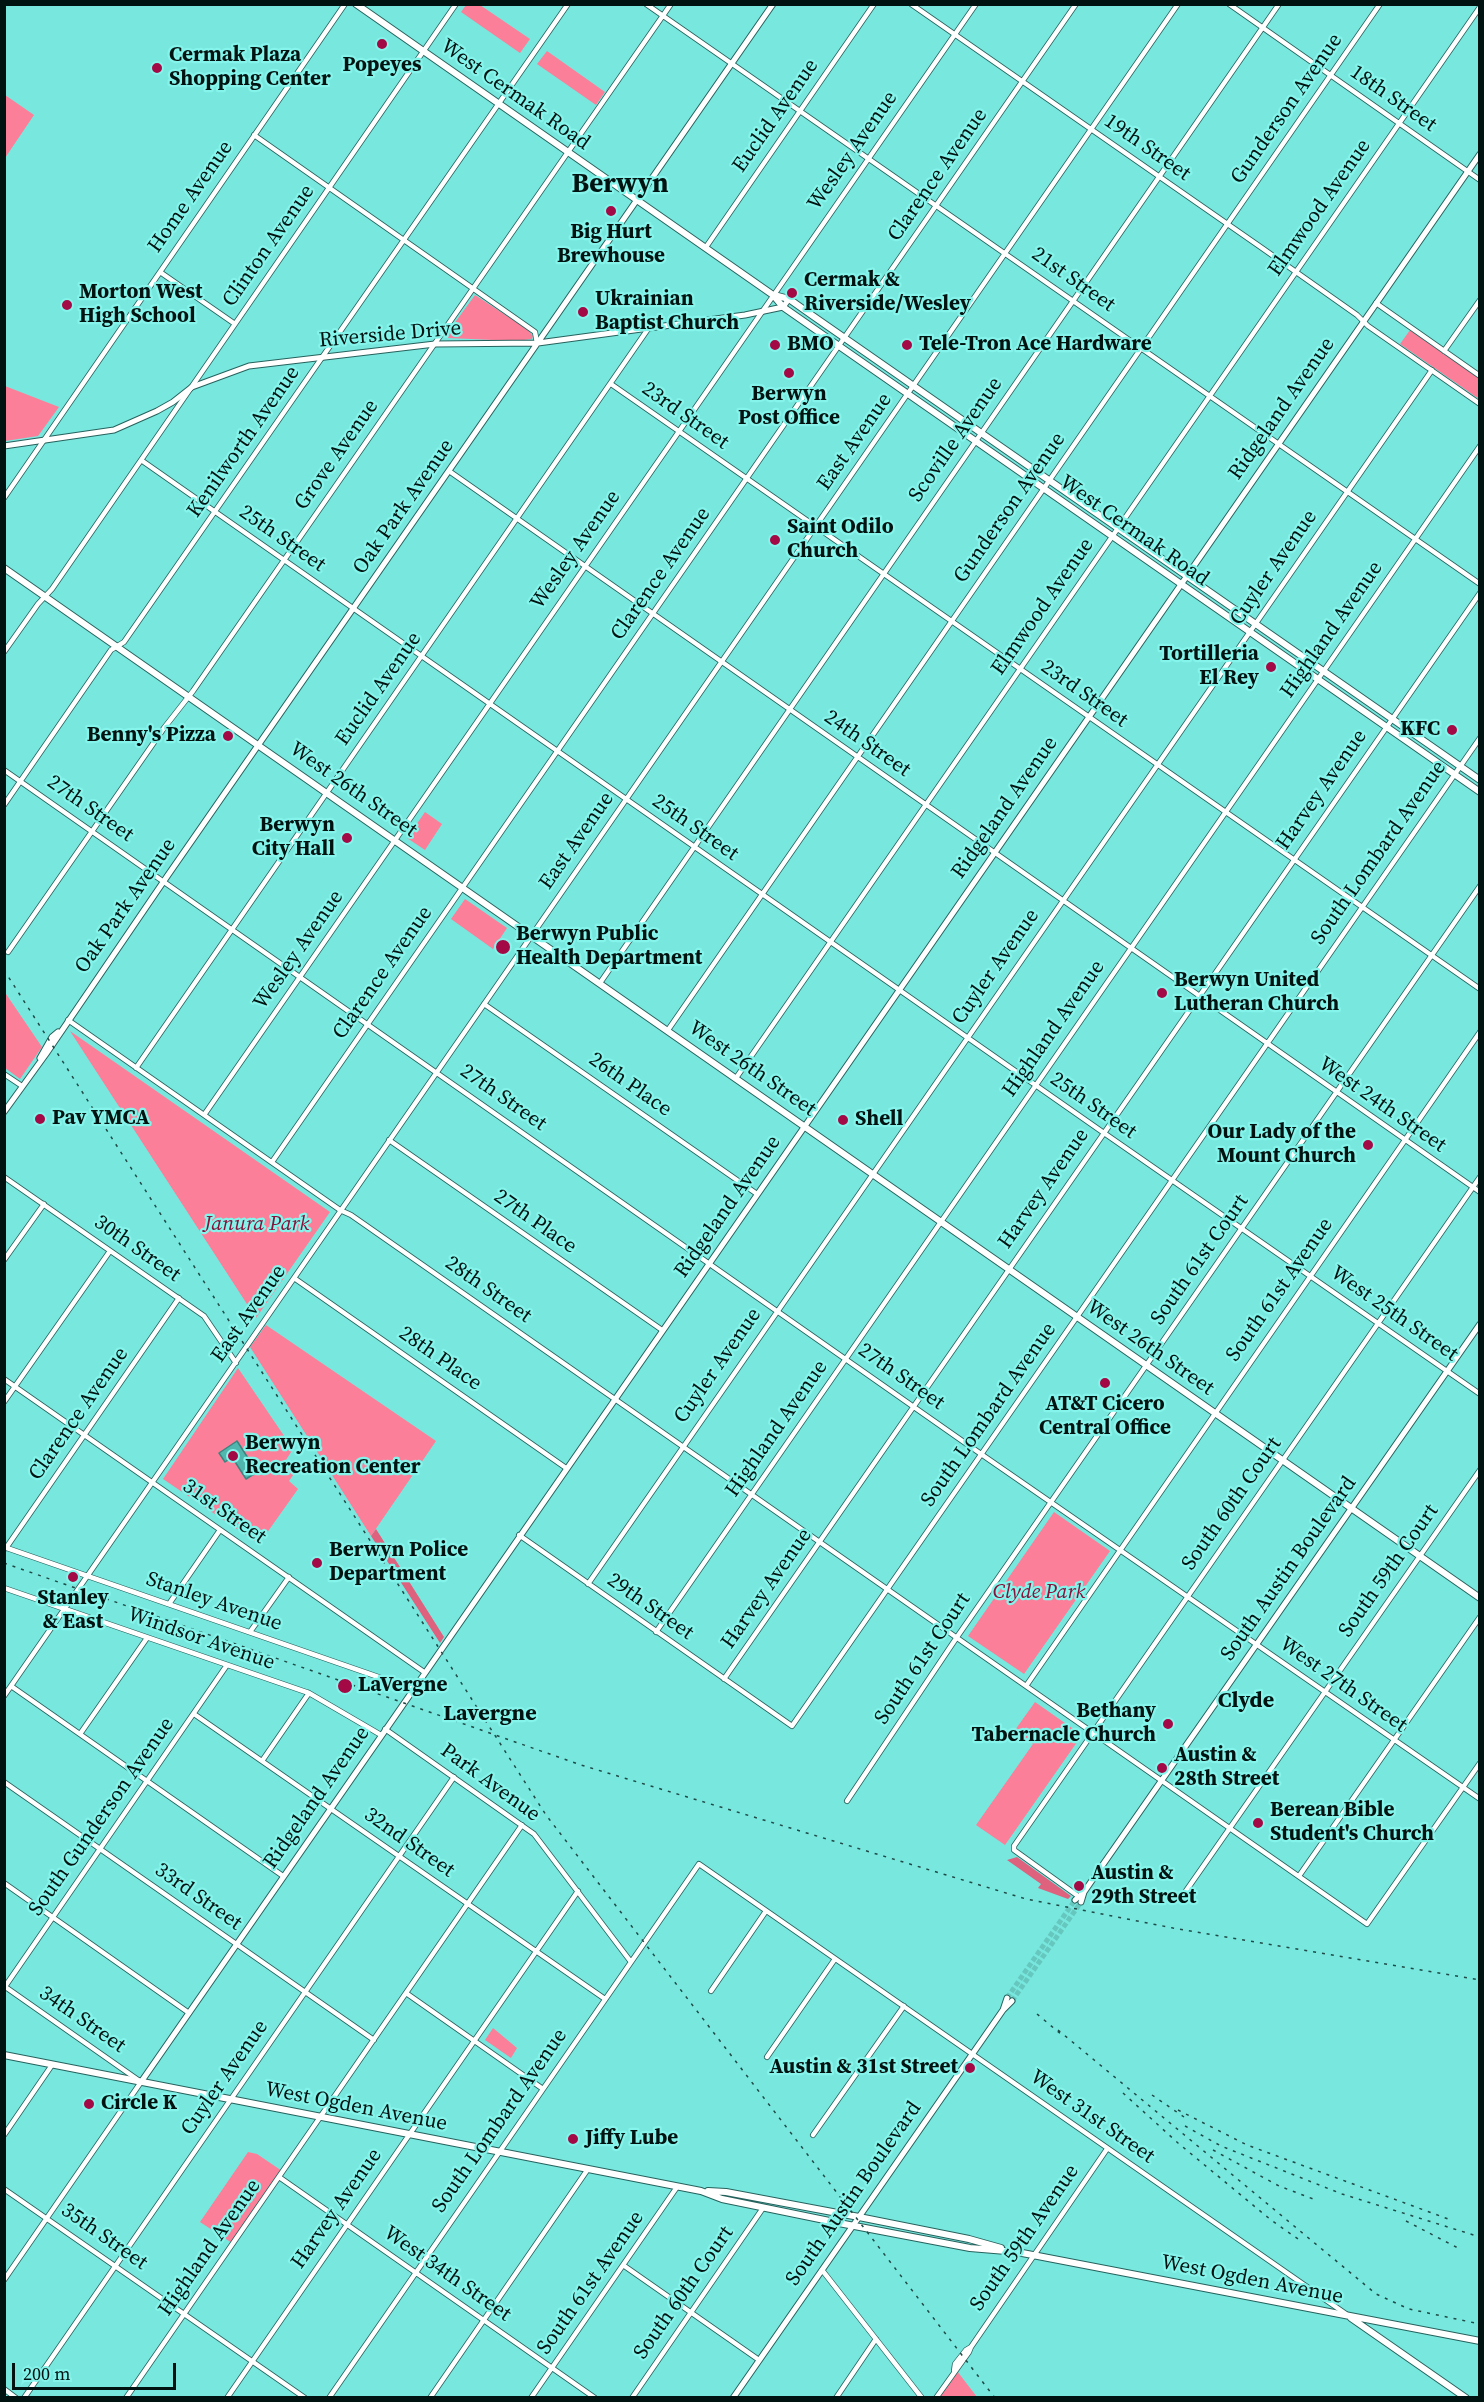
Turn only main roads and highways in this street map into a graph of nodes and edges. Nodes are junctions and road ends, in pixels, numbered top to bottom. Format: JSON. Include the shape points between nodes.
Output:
{"nodes":[{"id":1,"x":356,"y":4,"type":"edge"},
{"id":2,"x":773,"y":295,"type":"junction"},
{"id":3,"x":4,"y":568,"type":"edge"},
{"id":4,"x":1479,"y":780,"type":"edge"},
{"id":5,"x":1479,"y":792,"type":"edge"},
{"id":6,"x":1479,"y":1598,"type":"edge"},
{"id":7,"x":4,"y":2055,"type":"edge"},
{"id":8,"x":701,"y":2191,"type":"junction"},
{"id":9,"x":1018,"y":2252,"type":"junction"},
{"id":10,"x":1348,"y":2316,"type":"junction"},
{"id":11,"x":1479,"y":2341,"type":"edge"},
{"id":12,"x":1466,"y":2397,"type":"edge"}],
"edges":[{"from":1,"to":2,"type":"main road","name":"West Cermak Road"},
{"from":2,"to":4,"type":"main road","name":"West Cermak Road","via":[[789,299]]},
{"from":2,"to":5,"type":"main road","name":"West Cermak Road","via":[[783,307]]},
{"from":3,"to":6,"type":"main road","name":"West 26th Street"},
{"from":7,"to":8,"type":"main road","name":"West Ogden Avenue"},
{"from":8,"to":9,"type":"main road","name":"West Ogden Avenue","via":[[726,2192],[859,2217]]},
{"from":8,"to":9,"type":"main road","name":"West Ogden Avenue","via":[[722,2199],[853,2226],[970,2248]]},
{"from":9,"to":10,"type":"main road","name":"West Ogden Avenue"},
{"from":10,"to":11,"type":"main road","name":"West Ogden Avenue"},
{"from":10,"to":12,"type":"main road","name":"West 31st Street"}]}
